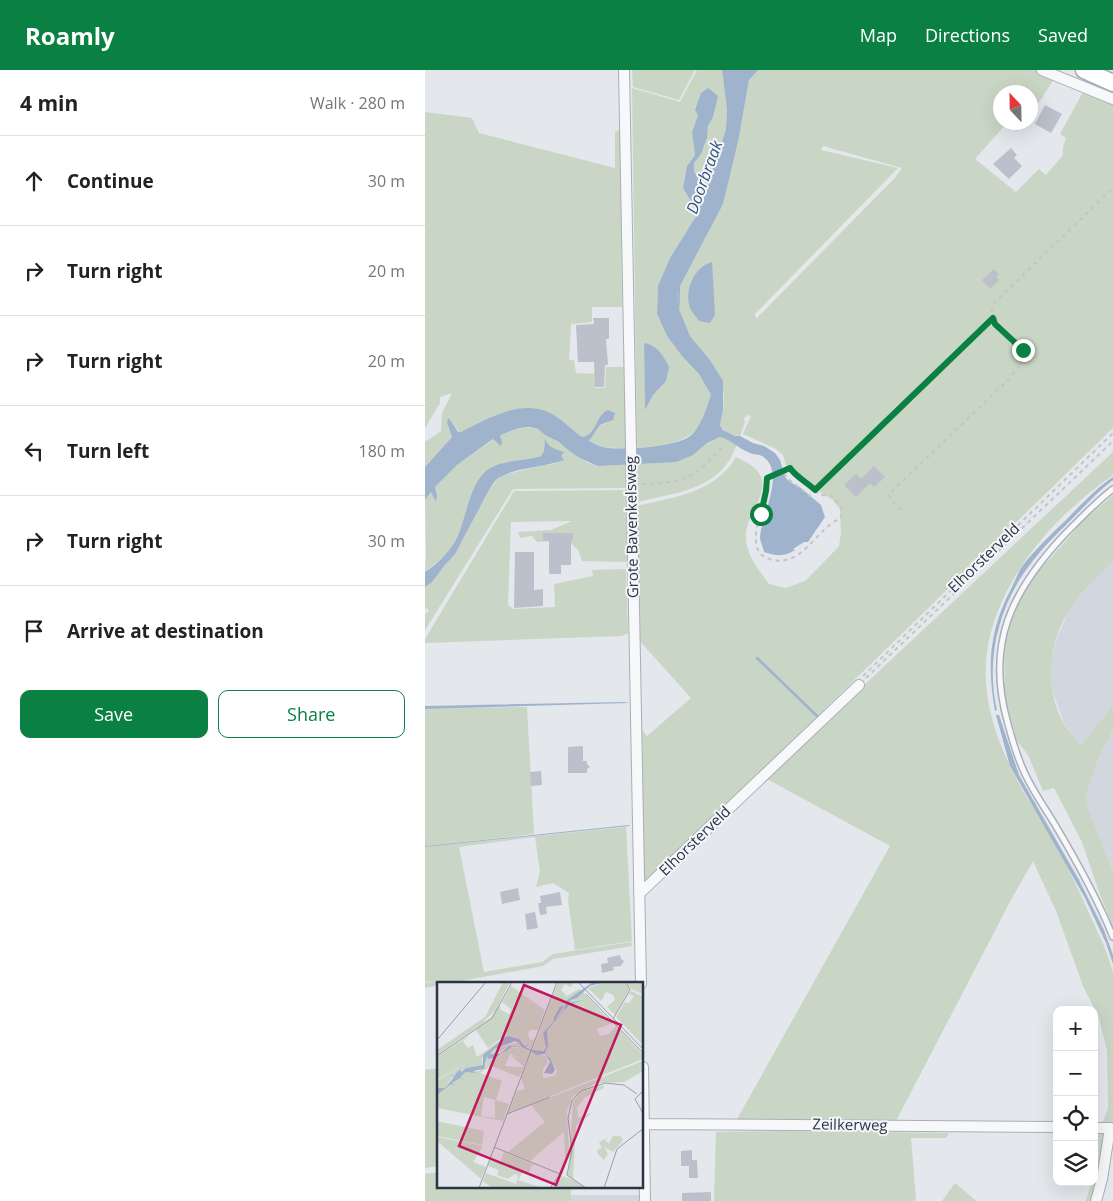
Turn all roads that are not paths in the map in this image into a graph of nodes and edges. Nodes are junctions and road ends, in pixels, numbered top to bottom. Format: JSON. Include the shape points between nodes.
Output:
{"nodes":[{"id":1,"x":623,"y":70,"type":"edge"},
{"id":2,"x":1044,"y":70,"type":"edge"},
{"id":3,"x":1084,"y":70,"type":"edge"},
{"id":4,"x":1113,"y":83,"type":"edge"},
{"id":5,"x":1113,"y":98,"type":"edge"},
{"id":6,"x":1113,"y":489,"type":"edge"},
{"id":7,"x":859,"y":685,"type":"road end"},
{"id":8,"x":639,"y":894,"type":"junction"},
{"id":9,"x":1113,"y":937,"type":"edge"},
{"id":10,"x":641,"y":982,"type":"edge"},
{"id":11,"x":644,"y":1124,"type":"edge"},
{"id":12,"x":1053,"y":1128,"type":"edge"},
{"id":13,"x":1098,"y":1128,"type":"edge"},
{"id":14,"x":644,"y":1162,"type":"edge"},
{"id":15,"x":645,"y":1201,"type":"edge"},
{"id":16,"x":1096,"y":1201,"type":"edge"}],
"edges":[{"from":1,"to":8,"type":"street","name":"Grote Bavenkelsweg"},
{"from":2,"to":5,"type":"street"},
{"from":3,"to":4,"type":"main road"},
{"from":6,"to":9,"type":"lane","via":[[1054,546],[1022,587],[1005,627],[999,673],[1006,718],[1022,768],[1093,891]]},
{"from":7,"to":8,"type":"street","name":"Elhorsterveld"},
{"from":8,"to":10,"type":"street","name":"Grote Bavenkelsweg"},
{"from":11,"to":12,"type":"street","name":"Zeilkerweg"},
{"from":13,"to":16,"type":"street","via":[[1110,1128]]},
{"from":14,"to":15,"type":"street"}]}
